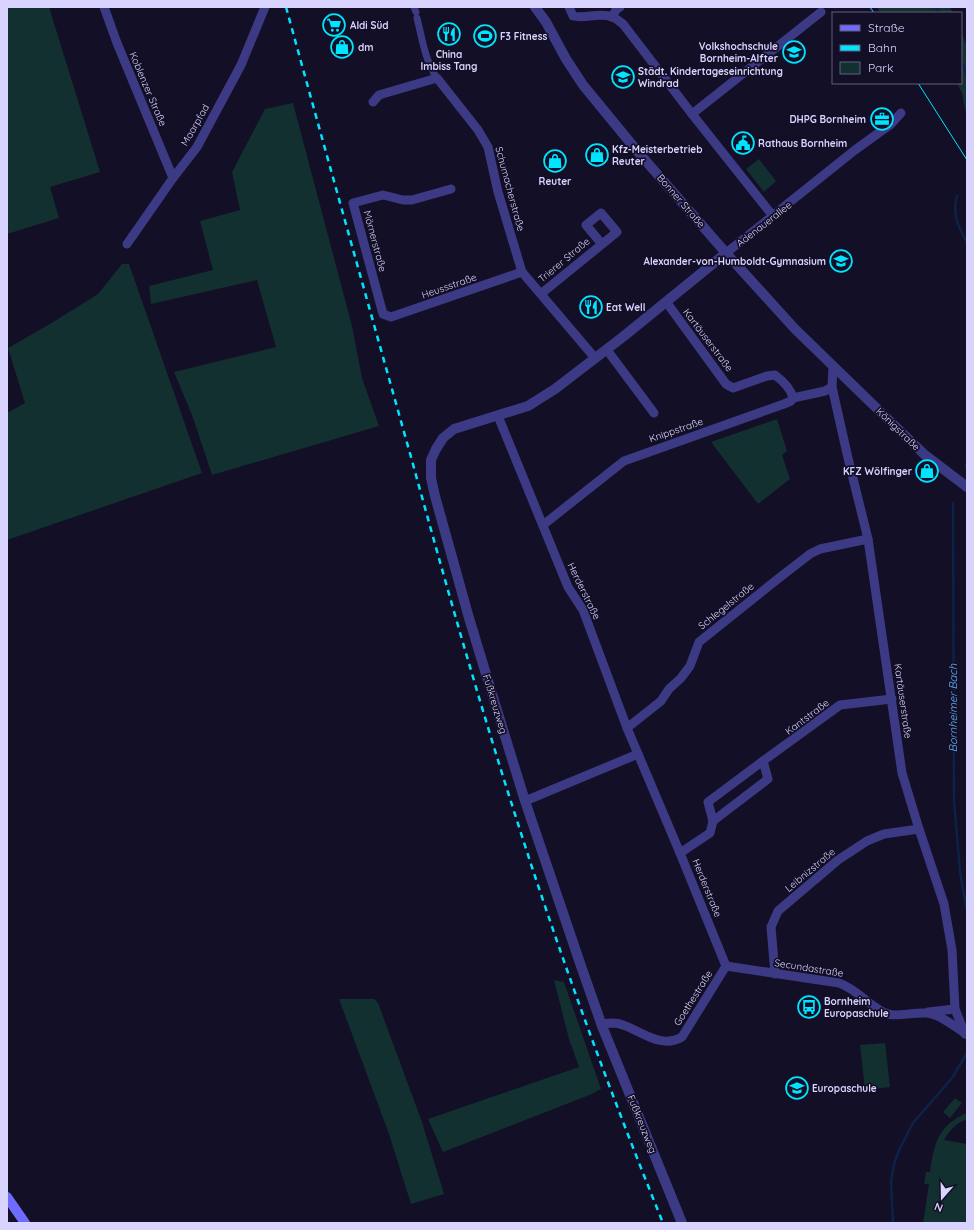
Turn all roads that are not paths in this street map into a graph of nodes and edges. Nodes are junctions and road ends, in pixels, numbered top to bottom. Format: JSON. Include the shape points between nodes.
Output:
{"nodes":[{"id":1,"x":104,"y":7,"type":"edge"},
{"id":2,"x":265,"y":7,"type":"edge"},
{"id":3,"x":535,"y":7,"type":"edge"},
{"id":4,"x":543,"y":7,"type":"edge"},
{"id":5,"x":569,"y":7,"type":"edge"},
{"id":6,"x":620,"y":7,"type":"edge"},
{"id":7,"x":416,"y":12,"type":"edge"},
{"id":8,"x":821,"y":12,"type":"dead end"},
{"id":9,"x":612,"y":17,"type":"junction"},
{"id":10,"x":546,"y":22,"type":"junction"},
{"id":11,"x":437,"y":78,"type":"junction"},
{"id":12,"x":374,"y":102,"type":"dead end"},
{"id":13,"x":901,"y":113,"type":"dead end"},
{"id":14,"x":692,"y":114,"type":"junction"},
{"id":15,"x":173,"y":178,"type":"junction"},
{"id":16,"x":451,"y":189,"type":"dead end"},
{"id":17,"x":773,"y":216,"type":"junction"},
{"id":18,"x":601,"y":243,"type":"dead end"},
{"id":19,"x":127,"y":244,"type":"dead end"},
{"id":20,"x":726,"y":253,"type":"junction"},
{"id":21,"x":522,"y":272,"type":"junction"},
{"id":22,"x":542,"y":293,"type":"junction"},
{"id":23,"x":667,"y":303,"type":"junction"},
{"id":24,"x":383,"y":314,"type":"joint"},
{"id":25,"x":607,"y":350,"type":"junction"},
{"id":26,"x":595,"y":358,"type":"junction"},
{"id":27,"x":834,"y":367,"type":"junction"},
{"id":28,"x":832,"y":387,"type":"junction"},
{"id":29,"x":793,"y":398,"type":"junction"},
{"id":30,"x":654,"y":413,"type":"dead end"},
{"id":31,"x":498,"y":416,"type":"junction"},
{"id":32,"x":967,"y":487,"type":"edge"},
{"id":33,"x":543,"y":525,"type":"junction"},
{"id":34,"x":868,"y":539,"type":"junction"},
{"id":35,"x":892,"y":699,"type":"junction"},
{"id":36,"x":627,"y":728,"type":"junction"},
{"id":37,"x":638,"y":754,"type":"junction"},
{"id":38,"x":763,"y":761,"type":"junction"},
{"id":39,"x":525,"y":801,"type":"junction"},
{"id":40,"x":713,"y":821,"type":"junction"},
{"id":41,"x":919,"y":829,"type":"junction"},
{"id":42,"x":680,"y":853,"type":"junction"},
{"id":43,"x":726,"y":966,"type":"junction"},
{"id":44,"x":775,"y":974,"type":"junction"},
{"id":45,"x":955,"y":1008,"type":"junction"},
{"id":46,"x":927,"y":1013,"type":"junction"},
{"id":47,"x":602,"y":1024,"type":"junction"},
{"id":48,"x":966,"y":1035,"type":"edge"},
{"id":49,"x":7,"y":1197,"type":"edge"},
{"id":50,"x":25,"y":1223,"type":"edge"},
{"id":51,"x":682,"y":1223,"type":"edge"}],
"edges":[{"from":1,"to":15,"type":"street","name":"Koblenzer Straße"},
{"from":2,"to":15,"type":"street","name":"Maarpfad","via":[[241,65],[197,147]]},
{"from":3,"to":10,"type":"street","name":"Bonner Straße"},
{"from":4,"to":10,"type":"street","name":"Bonner Straße"},
{"from":5,"to":9,"type":"street","via":[[573,16],[580,18]]},
{"from":6,"to":9,"type":"street"},
{"from":7,"to":11,"type":"street","name":"Schumacherstraße","via":[[427,57]]},
{"from":8,"to":14,"type":"street"},
{"from":9,"to":14,"type":"street","via":[[623,24]]},
{"from":10,"to":20,"type":"street","name":"Bonner Straße","via":[[582,85]]},
{"from":11,"to":12,"type":"street","via":[[379,95]]},
{"from":11,"to":21,"type":"street","name":"Schumacherstraße","via":[[475,125],[488,147],[498,192]]},
{"from":13,"to":17,"type":"street","name":"Adenauerallee","via":[[891,124]]},
{"from":14,"to":17,"type":"street"},
{"from":15,"to":19,"type":"street","name":"Maarpfad"},
{"from":16,"to":24,"type":"street","name":"Mörnerstraße","via":[[412,200],[383,195],[353,203]]},
{"from":17,"to":20,"type":"street","name":"Adenauerallee"},
{"from":18,"to":22,"type":"street","name":"Trierer Straße"},
{"from":20,"to":23,"type":"street","name":"Adenauerallee"},
{"from":20,"to":27,"type":"street","name":"Bonner Straße","via":[[795,329]]},
{"from":21,"to":22,"type":"street","name":"Schumacherstraße"},
{"from":21,"to":24,"type":"street","name":"Heussstraße","via":[[391,317]]},
{"from":22,"to":26,"type":"street","name":"Schumacherstraße"},
{"from":23,"to":25,"type":"street","name":"Adenauerallee"},
{"from":23,"to":29,"type":"street","name":"Kartäuserstraße","via":[[726,384],[733,388],[775,375],[792,393]]},
{"from":25,"to":26,"type":"street","name":"Adenauerallee"},
{"from":25,"to":30,"type":"street"},
{"from":26,"to":31,"type":"street","name":"Adenauerallee","via":[[528,406]]},
{"from":27,"to":28,"type":"street","name":"Kartäuserstraße"},
{"from":27,"to":32,"type":"street","name":"Königstraße","via":[[925,455]]},
{"from":28,"to":29,"type":"street","name":"Knippstraße"},
{"from":28,"to":34,"type":"street","name":"Kartäuserstraße"},
{"from":29,"to":33,"type":"street","name":"Knippstraße","via":[[784,404],[624,461]]},
{"from":31,"to":33,"type":"street","name":"Herderstraße"},
{"from":31,"to":39,"type":"street","name":"Fußkreuzweg","via":[[454,429],[443,438],[431,460],[430,478],[469,618]]},
{"from":33,"to":36,"type":"street","name":"Herderstraße","via":[[568,586],[583,610]]},
{"from":34,"to":35,"type":"street","name":"Kartäuserstraße"},
{"from":34,"to":36,"type":"street","name":"Schlegelstraße","via":[[820,549],[779,578],[699,642],[690,666],[681,678],[661,701]]},
{"from":35,"to":38,"type":"street","name":"Kantstraße","via":[[840,705]]},
{"from":35,"to":41,"type":"street","name":"Kartäuserstraße","via":[[902,773]]},
{"from":36,"to":37,"type":"street","name":"Herderstraße"},
{"from":37,"to":39,"type":"street"},
{"from":37,"to":42,"type":"street","name":"Herderstraße"},
{"from":38,"to":40,"type":"street","via":[[768,779]]},
{"from":38,"to":40,"type":"street","name":"Kantstraße","via":[[708,802]]},
{"from":39,"to":47,"type":"street","name":"Fußkreuzweg"},
{"from":40,"to":42,"type":"street","via":[[710,833]]},
{"from":41,"to":44,"type":"street","name":"Leibnizstraße","via":[[884,834],[867,841],[838,860],[778,911],[771,927]]},
{"from":41,"to":45,"type":"street","name":"Kartäuserstraße","via":[[944,904],[952,950]]},
{"from":42,"to":43,"type":"street","name":"Herderstraße"},
{"from":43,"to":44,"type":"street","name":"Secundastraße"},
{"from":43,"to":47,"type":"street","name":"Goethestraße","via":[[682,1037],[677,1040],[654,1040],[622,1024]]},
{"from":44,"to":46,"type":"street","name":"Secundastraße","via":[[848,986],[889,1015]]},
{"from":45,"to":46,"type":"street","name":"Secundastraße"},
{"from":45,"to":48,"type":"street","name":"Kartäuserstraße"},
{"from":46,"to":48,"type":"street","name":"Secundastraße","via":[[942,1019]]},
{"from":47,"to":51,"type":"street","name":"Fußkreuzweg"},
{"from":49,"to":50,"type":"main road"}]}
